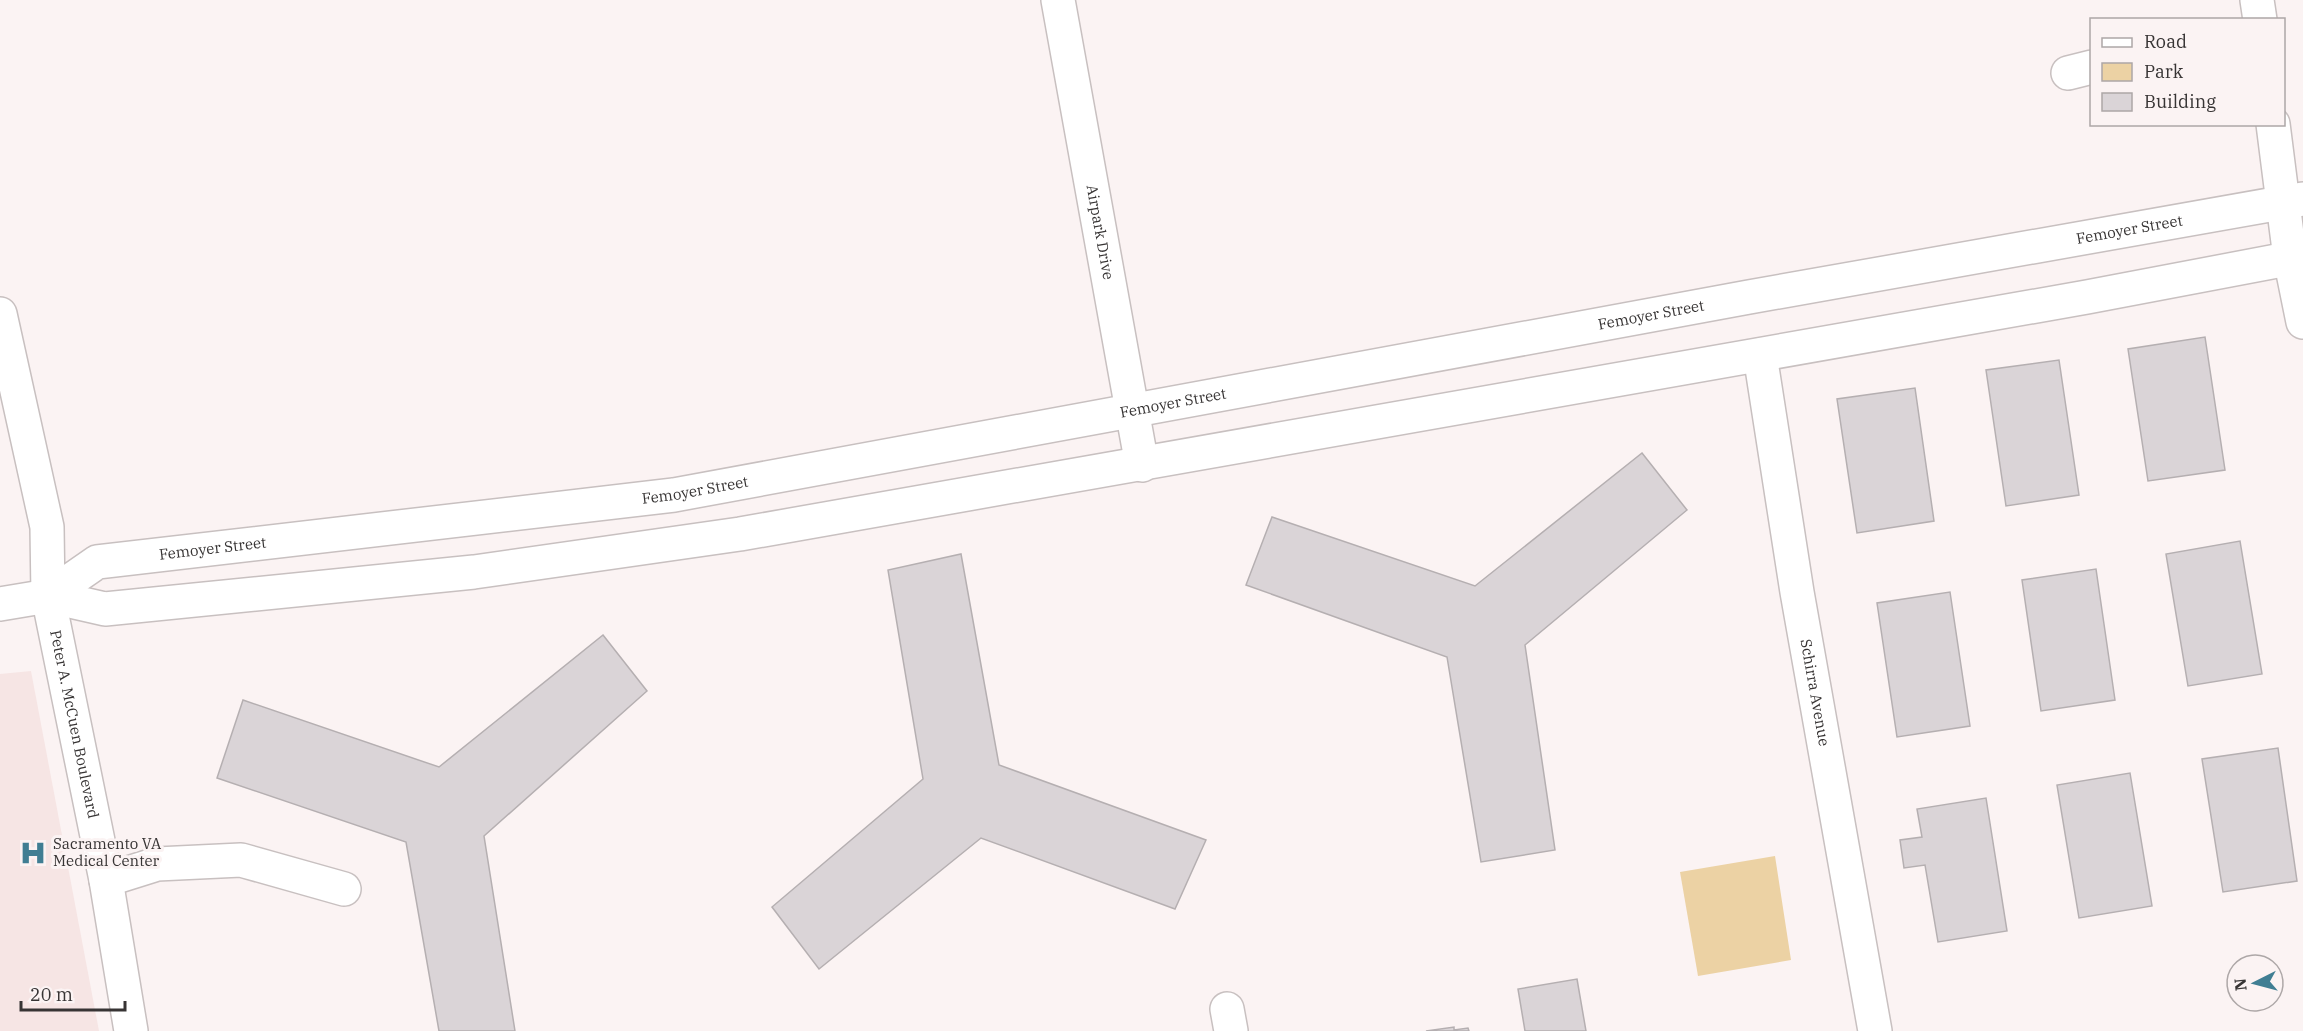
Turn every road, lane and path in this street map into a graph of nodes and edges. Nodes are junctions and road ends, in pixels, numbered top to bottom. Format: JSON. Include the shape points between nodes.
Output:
{"nodes":[{"id":1,"x":1058,"y":0,"type":"edge"},
{"id":2,"x":2274,"y":126,"type":"edge"},
{"id":3,"x":2293,"y":201,"type":"edge"},
{"id":4,"x":2297,"y":257,"type":"edge"},
{"id":5,"x":0,"y":314,"type":"edge"},
{"id":6,"x":2303,"y":322,"type":"edge"},
{"id":7,"x":1760,"y":355,"type":"junction"},
{"id":8,"x":1132,"y":410,"type":"junction"},
{"id":9,"x":1142,"y":465,"type":"junction"},
{"id":10,"x":48,"y":596,"type":"junction"},
{"id":11,"x":0,"y":604,"type":"edge"},
{"id":12,"x":106,"y":880,"type":"junction"},
{"id":13,"x":344,"y":889,"type":"dead end"},
{"id":14,"x":131,"y":1031,"type":"edge"},
{"id":15,"x":1875,"y":1031,"type":"edge"}],
"edges":[{"from":1,"to":8,"type":"street","name":"Airpark Drive"},
{"from":2,"to":3,"type":"street"},
{"from":3,"to":4,"type":"street"},
{"from":3,"to":8,"type":"street","name":"Femoyer Street"},
{"from":4,"to":6,"type":"street"},
{"from":4,"to":7,"type":"street","name":"Femoyer Street"},
{"from":5,"to":10,"type":"street","name":"Peter A. McCuen Boulevard","via":[[47,527]]},
{"from":7,"to":9,"type":"street","name":"Femoyer Street"},
{"from":7,"to":15,"type":"street","name":"Schirra Avenue","via":[[1797,592]]},
{"from":8,"to":9,"type":"street","name":"Airpark Drive"},
{"from":8,"to":10,"type":"street","name":"Femoyer Street","via":[[674,495],[97,562]]},
{"from":9,"to":10,"type":"street","name":"Femoyer Street","via":[[740,534],[474,572],[105,609]]},
{"from":10,"to":11,"type":"street","name":"Femoyer Street"},
{"from":10,"to":12,"type":"street","name":"Peter A. McCuen Boulevard"},
{"from":12,"to":13,"type":"street","via":[[157,864],[241,860]]},
{"from":12,"to":14,"type":"street","name":"Peter A. McCuen Boulevard"}]}
